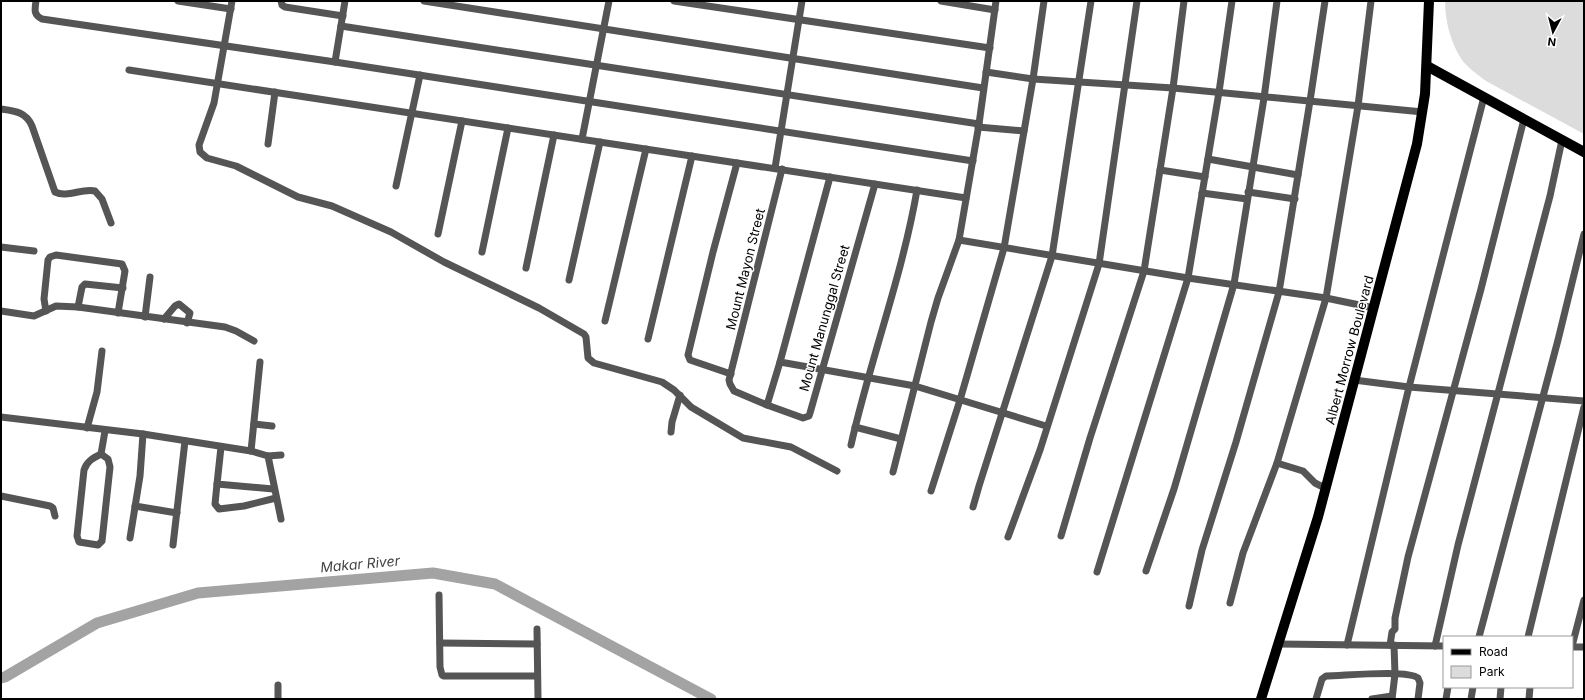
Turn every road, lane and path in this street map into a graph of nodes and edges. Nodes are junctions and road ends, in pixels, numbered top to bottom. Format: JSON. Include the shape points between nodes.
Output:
{"nodes":[{"id":1,"x":36,"y":1,"type":"edge"},
{"id":2,"x":178,"y":1,"type":"edge"},
{"id":3,"x":232,"y":1,"type":"edge"},
{"id":4,"x":281,"y":1,"type":"edge"},
{"id":5,"x":345,"y":1,"type":"edge"},
{"id":6,"x":424,"y":1,"type":"edge"},
{"id":7,"x":609,"y":1,"type":"edge"},
{"id":8,"x":674,"y":1,"type":"edge"},
{"id":9,"x":802,"y":1,"type":"edge"},
{"id":10,"x":941,"y":1,"type":"edge"},
{"id":11,"x":996,"y":1,"type":"edge"},
{"id":12,"x":1044,"y":1,"type":"edge"},
{"id":13,"x":1091,"y":1,"type":"edge"},
{"id":14,"x":1137,"y":1,"type":"edge"},
{"id":15,"x":1184,"y":1,"type":"edge"},
{"id":16,"x":1232,"y":1,"type":"edge"},
{"id":17,"x":1277,"y":1,"type":"edge"},
{"id":18,"x":1325,"y":1,"type":"edge"},
{"id":19,"x":1371,"y":1,"type":"edge"},
{"id":20,"x":1429,"y":1,"type":"edge"},
{"id":21,"x":231,"y":9,"type":"junction"},
{"id":22,"x":995,"y":10,"type":"junction"},
{"id":23,"x":343,"y":16,"type":"junction"},
{"id":24,"x":799,"y":20,"type":"junction"},
{"id":25,"x":341,"y":26,"type":"junction"},
{"id":26,"x":604,"y":29,"type":"junction"},
{"id":27,"x":225,"y":46,"type":"junction"},
{"id":28,"x":990,"y":48,"type":"junction"},
{"id":29,"x":792,"y":58,"type":"junction"},
{"id":30,"x":335,"y":62,"type":"junction"},
{"id":31,"x":596,"y":65,"type":"junction"},
{"id":32,"x":1427,"y":66,"type":"junction"},
{"id":33,"x":129,"y":70,"type":"dead end"},
{"id":34,"x":986,"y":72,"type":"junction"},
{"id":35,"x":420,"y":75,"type":"junction"},
{"id":36,"x":1033,"y":79,"type":"junction"},
{"id":37,"x":1079,"y":82,"type":"junction"},
{"id":38,"x":218,"y":84,"type":"junction"},
{"id":39,"x":1124,"y":86,"type":"junction"},
{"id":40,"x":983,"y":88,"type":"junction"},
{"id":41,"x":1173,"y":88,"type":"junction"},
{"id":42,"x":275,"y":92,"type":"junction"},
{"id":43,"x":1219,"y":92,"type":"junction"},
{"id":44,"x":787,"y":94,"type":"junction"},
{"id":45,"x":1484,"y":97,"type":"junction"},
{"id":46,"x":1264,"y":98,"type":"junction"},
{"id":47,"x":1310,"y":101,"type":"junction"},
{"id":48,"x":589,"y":102,"type":"junction"},
{"id":49,"x":1358,"y":106,"type":"junction"},
{"id":50,"x":1,"y":109,"type":"edge"},
{"id":51,"x":1423,"y":112,"type":"junction"},
{"id":52,"x":412,"y":113,"type":"junction"},
{"id":53,"x":1524,"y":119,"type":"junction"},
{"id":54,"x":462,"y":121,"type":"junction"},
{"id":55,"x":978,"y":126,"type":"junction"},
{"id":56,"x":508,"y":128,"type":"junction"},
{"id":57,"x":781,"y":131,"type":"junction"},
{"id":58,"x":1024,"y":131,"type":"junction"},
{"id":59,"x":554,"y":135,"type":"junction"},
{"id":60,"x":582,"y":139,"type":"junction"},
{"id":61,"x":1562,"y":140,"type":"junction"},
{"id":62,"x":600,"y":142,"type":"junction"},
{"id":63,"x":268,"y":144,"type":"dead end"},
{"id":64,"x":646,"y":150,"type":"junction"},
{"id":65,"x":1584,"y":152,"type":"edge"},
{"id":66,"x":692,"y":156,"type":"junction"},
{"id":67,"x":1208,"y":158,"type":"junction"},
{"id":68,"x":973,"y":161,"type":"junction"},
{"id":69,"x":737,"y":163,"type":"junction"},
{"id":70,"x":1252,"y":167,"type":"junction"},
{"id":71,"x":779,"y":169,"type":"junction"},
{"id":72,"x":1160,"y":170,"type":"junction"},
{"id":73,"x":1298,"y":175,"type":"junction"},
{"id":74,"x":830,"y":177,"type":"junction"},
{"id":75,"x":1205,"y":177,"type":"junction"},
{"id":76,"x":874,"y":184,"type":"junction"},
{"id":77,"x":396,"y":186,"type":"dead end"},
{"id":78,"x":917,"y":190,"type":"junction"},
{"id":79,"x":1202,"y":193,"type":"junction"},
{"id":80,"x":1248,"y":196,"type":"junction"},
{"id":81,"x":966,"y":198,"type":"junction"},
{"id":82,"x":1295,"y":199,"type":"junction"},
{"id":83,"x":111,"y":223,"type":"dead end"},
{"id":84,"x":438,"y":234,"type":"dead end"},
{"id":85,"x":1584,"y":234,"type":"edge"},
{"id":86,"x":959,"y":240,"type":"junction"},
{"id":87,"x":1,"y":247,"type":"edge"},
{"id":88,"x":1004,"y":248,"type":"junction"},
{"id":89,"x":34,"y":251,"type":"dead end"},
{"id":90,"x":482,"y":252,"type":"dead end"},
{"id":91,"x":1052,"y":256,"type":"junction"},
{"id":92,"x":1099,"y":264,"type":"junction"},
{"id":93,"x":526,"y":268,"type":"dead end"},
{"id":94,"x":1144,"y":271,"type":"junction"},
{"id":95,"x":150,"y":277,"type":"dead end"},
{"id":96,"x":1188,"y":278,"type":"junction"},
{"id":97,"x":569,"y":280,"type":"dead end"},
{"id":98,"x":1234,"y":284,"type":"junction"},
{"id":99,"x":123,"y":288,"type":"junction"},
{"id":100,"x":1279,"y":292,"type":"junction"},
{"id":101,"x":1326,"y":298,"type":"junction"},
{"id":102,"x":78,"y":307,"type":"junction"},
{"id":103,"x":1374,"y":308,"type":"junction"},
{"id":104,"x":1,"y":311,"type":"edge"},
{"id":105,"x":46,"y":311,"type":"junction"},
{"id":106,"x":118,"y":313,"type":"junction"},
{"id":107,"x":145,"y":317,"type":"junction"},
{"id":108,"x":164,"y":319,"type":"junction"},
{"id":109,"x":604,"y":321,"type":"dead end"},
{"id":110,"x":187,"y":323,"type":"junction"},
{"id":111,"x":648,"y":339,"type":"dead end"},
{"id":112,"x":254,"y":341,"type":"dead end"},
{"id":113,"x":102,"y":351,"type":"dead end"},
{"id":114,"x":260,"y":362,"type":"dead end"},
{"id":115,"x":780,"y":362,"type":"junction"},
{"id":116,"x":822,"y":370,"type":"junction"},
{"id":117,"x":731,"y":374,"type":"junction"},
{"id":118,"x":868,"y":377,"type":"junction"},
{"id":119,"x":1354,"y":380,"type":"junction"},
{"id":120,"x":915,"y":386,"type":"junction"},
{"id":121,"x":1409,"y":387,"type":"junction"},
{"id":122,"x":1454,"y":390,"type":"junction"},
{"id":123,"x":680,"y":395,"type":"junction"},
{"id":124,"x":1497,"y":395,"type":"junction"},
{"id":125,"x":1542,"y":399,"type":"junction"},
{"id":126,"x":960,"y":400,"type":"junction"},
{"id":127,"x":1584,"y":401,"type":"edge"},
{"id":128,"x":767,"y":405,"type":"junction"},
{"id":129,"x":1584,"y":406,"type":"edge"},
{"id":130,"x":1003,"y":413,"type":"junction"},
{"id":131,"x":1,"y":417,"type":"edge"},
{"id":132,"x":254,"y":424,"type":"junction"},
{"id":133,"x":272,"y":426,"type":"dead end"},
{"id":134,"x":1046,"y":426,"type":"junction"},
{"id":135,"x":855,"y":427,"type":"junction"},
{"id":136,"x":87,"y":428,"type":"junction"},
{"id":137,"x":105,"y":431,"type":"junction"},
{"id":138,"x":671,"y":432,"type":"dead end"},
{"id":139,"x":143,"y":434,"type":"junction"},
{"id":140,"x":901,"y":439,"type":"junction"},
{"id":141,"x":185,"y":441,"type":"junction"},
{"id":142,"x":851,"y":445,"type":"dead end"},
{"id":143,"x":221,"y":447,"type":"junction"},
{"id":144,"x":252,"y":451,"type":"junction"},
{"id":145,"x":102,"y":454,"type":"junction"},
{"id":146,"x":282,"y":455,"type":"dead end"},
{"id":147,"x":268,"y":456,"type":"junction"},
{"id":148,"x":1277,"y":463,"type":"junction"},
{"id":149,"x":837,"y":471,"type":"dead end"},
{"id":150,"x":893,"y":472,"type":"dead end"},
{"id":151,"x":217,"y":484,"type":"junction"},
{"id":152,"x":1325,"y":488,"type":"junction"},
{"id":153,"x":274,"y":489,"type":"junction"},
{"id":154,"x":931,"y":491,"type":"dead end"},
{"id":155,"x":1,"y":496,"type":"edge"},
{"id":156,"x":276,"y":498,"type":"junction"},
{"id":157,"x":135,"y":506,"type":"junction"},
{"id":158,"x":973,"y":507,"type":"dead end"},
{"id":159,"x":177,"y":513,"type":"junction"},
{"id":160,"x":54,"y":516,"type":"dead end"},
{"id":161,"x":281,"y":519,"type":"dead end"},
{"id":162,"x":1061,"y":536,"type":"dead end"},
{"id":163,"x":1008,"y":537,"type":"dead end"},
{"id":164,"x":130,"y":538,"type":"dead end"},
{"id":165,"x":173,"y":545,"type":"dead end"},
{"id":166,"x":1146,"y":571,"type":"dead end"},
{"id":167,"x":1097,"y":572,"type":"dead end"},
{"id":168,"x":439,"y":595,"type":"dead end"},
{"id":169,"x":1584,"y":600,"type":"edge"},
{"id":170,"x":1230,"y":603,"type":"dead end"},
{"id":171,"x":1188,"y":606,"type":"dead end"},
{"id":172,"x":537,"y":629,"type":"dead end"},
{"id":173,"x":1479,"y":636,"type":"edge"},
{"id":174,"x":1528,"y":636,"type":"edge"},
{"id":175,"x":1573,"y":642,"type":"edge"},
{"id":176,"x":440,"y":643,"type":"junction"},
{"id":177,"x":537,"y":644,"type":"junction"},
{"id":178,"x":1279,"y":644,"type":"junction"},
{"id":179,"x":1347,"y":645,"type":"junction"},
{"id":180,"x":1392,"y":645,"type":"junction"},
{"id":181,"x":1435,"y":646,"type":"junction"},
{"id":182,"x":1443,"y":646,"type":"edge"},
{"id":183,"x":1573,"y":646,"type":"edge"},
{"id":184,"x":1584,"y":647,"type":"edge"},
{"id":185,"x":1395,"y":674,"type":"junction"},
{"id":186,"x":537,"y":676,"type":"junction"},
{"id":187,"x":278,"y":685,"type":"dead end"},
{"id":188,"x":1448,"y":688,"type":"edge"},
{"id":189,"x":1473,"y":688,"type":"edge"},
{"id":190,"x":1501,"y":688,"type":"edge"},
{"id":191,"x":1530,"y":688,"type":"edge"},
{"id":192,"x":1392,"y":697,"type":"edge"},
{"id":193,"x":278,"y":699,"type":"edge"},
{"id":194,"x":538,"y":699,"type":"edge"},
{"id":195,"x":1261,"y":699,"type":"edge"},
{"id":196,"x":1316,"y":699,"type":"edge"},
{"id":197,"x":1372,"y":699,"type":"edge"},
{"id":198,"x":1418,"y":699,"type":"edge"},
{"id":199,"x":1446,"y":699,"type":"edge"},
{"id":200,"x":1471,"y":699,"type":"edge"},
{"id":201,"x":1500,"y":699,"type":"edge"},
{"id":202,"x":1529,"y":699,"type":"edge"}],
"edges":[{"from":1,"to":27,"type":"street","via":[[34,11],[42,19]]},
{"from":2,"to":21,"type":"street"},
{"from":3,"to":21,"type":"street"},
{"from":4,"to":23,"type":"street","via":[[285,7]]},
{"from":5,"to":23,"type":"street"},
{"from":6,"to":26,"type":"street"},
{"from":7,"to":26,"type":"street"},
{"from":8,"to":24,"type":"street"},
{"from":9,"to":24,"type":"street","name":"Mount Mayon Street"},
{"from":10,"to":22,"type":"street"},
{"from":11,"to":22,"type":"street"},
{"from":12,"to":36,"type":"street"},
{"from":13,"to":37,"type":"street"},
{"from":14,"to":39,"type":"street"},
{"from":15,"to":41,"type":"street"},
{"from":16,"to":43,"type":"street"},
{"from":17,"to":46,"type":"street"},
{"from":18,"to":47,"type":"street"},
{"from":19,"to":49,"type":"street"},
{"from":20,"to":32,"type":"main road","name":"Albert Morrow Boulevard"},
{"from":21,"to":27,"type":"street"},
{"from":22,"to":28,"type":"street"},
{"from":23,"to":25,"type":"street"},
{"from":24,"to":28,"type":"street"},
{"from":24,"to":29,"type":"street","name":"Mount Mayon Street"},
{"from":25,"to":30,"type":"street"},
{"from":25,"to":31,"type":"street"},
{"from":26,"to":29,"type":"street"},
{"from":26,"to":31,"type":"street"},
{"from":27,"to":30,"type":"street"},
{"from":27,"to":38,"type":"street"},
{"from":28,"to":34,"type":"street"},
{"from":29,"to":40,"type":"street"},
{"from":29,"to":44,"type":"street","name":"Mount Mayon Street"},
{"from":30,"to":35,"type":"street"},
{"from":31,"to":44,"type":"street"},
{"from":31,"to":48,"type":"street"},
{"from":32,"to":45,"type":"main road"},
{"from":32,"to":51,"type":"main road","name":"Albert Morrow Boulevard"},
{"from":33,"to":38,"type":"street"},
{"from":34,"to":36,"type":"street"},
{"from":34,"to":40,"type":"street"},
{"from":35,"to":48,"type":"street"},
{"from":35,"to":52,"type":"street"},
{"from":36,"to":37,"type":"street"},
{"from":36,"to":58,"type":"street"},
{"from":37,"to":39,"type":"street"},
{"from":37,"to":91,"type":"street"},
{"from":38,"to":42,"type":"street"},
{"from":38,"to":123,"type":"street","via":[[200,145],[200,152],[207,158],[236,166],[298,197],[332,206],[397,235],[444,262],[580,331],[586,337],[588,358],[594,363],[662,382]]},
{"from":39,"to":41,"type":"street"},
{"from":39,"to":92,"type":"street"},
{"from":40,"to":55,"type":"street"},
{"from":41,"to":43,"type":"street"},
{"from":41,"to":72,"type":"street"},
{"from":42,"to":52,"type":"street"},
{"from":42,"to":63,"type":"street"},
{"from":43,"to":46,"type":"street"},
{"from":43,"to":67,"type":"street"},
{"from":44,"to":55,"type":"street"},
{"from":44,"to":57,"type":"street","name":"Mount Mayon Street"},
{"from":45,"to":53,"type":"main road"},
{"from":45,"to":121,"type":"street"},
{"from":46,"to":47,"type":"street"},
{"from":46,"to":70,"type":"street"},
{"from":47,"to":49,"type":"street"},
{"from":47,"to":73,"type":"street"},
{"from":48,"to":57,"type":"street"},
{"from":48,"to":60,"type":"street"},
{"from":49,"to":51,"type":"street"},
{"from":49,"to":101,"type":"street"},
{"from":50,"to":83,"type":"street","via":[[20,113],[28,118],[55,192],[61,194],[95,191],[102,199]]},
{"from":51,"to":103,"type":"main road","name":"Albert Morrow Boulevard"},
{"from":52,"to":54,"type":"street"},
{"from":52,"to":77,"type":"street"},
{"from":53,"to":61,"type":"main road"},
{"from":53,"to":122,"type":"street"},
{"from":54,"to":56,"type":"street"},
{"from":54,"to":84,"type":"street"},
{"from":55,"to":58,"type":"street"},
{"from":55,"to":68,"type":"street"},
{"from":56,"to":59,"type":"street"},
{"from":56,"to":90,"type":"street"},
{"from":57,"to":68,"type":"street"},
{"from":57,"to":71,"type":"street","name":"Mount Mayon Street"},
{"from":58,"to":88,"type":"street"},
{"from":59,"to":60,"type":"street"},
{"from":59,"to":93,"type":"street"},
{"from":60,"to":62,"type":"street"},
{"from":61,"to":65,"type":"main road"},
{"from":61,"to":124,"type":"street","via":[[1550,196]]},
{"from":62,"to":64,"type":"street"},
{"from":62,"to":97,"type":"street"},
{"from":64,"to":66,"type":"street"},
{"from":64,"to":109,"type":"street"},
{"from":66,"to":69,"type":"street"},
{"from":66,"to":111,"type":"street"},
{"from":67,"to":70,"type":"street"},
{"from":67,"to":75,"type":"street"},
{"from":68,"to":81,"type":"street"},
{"from":69,"to":71,"type":"street"},
{"from":69,"to":117,"type":"street","via":[[688,355],[690,360]]},
{"from":70,"to":73,"type":"street"},
{"from":70,"to":80,"type":"street"},
{"from":71,"to":74,"type":"street"},
{"from":71,"to":117,"type":"street","name":"Mount Mayon Street"},
{"from":72,"to":75,"type":"street"},
{"from":72,"to":94,"type":"street"},
{"from":73,"to":82,"type":"street"},
{"from":74,"to":76,"type":"street"},
{"from":74,"to":115,"type":"street"},
{"from":75,"to":79,"type":"street"},
{"from":76,"to":78,"type":"street"},
{"from":76,"to":116,"type":"street","name":"Mount Manunggal Street"},
{"from":78,"to":81,"type":"street"},
{"from":78,"to":118,"type":"street","via":[[906,246]]},
{"from":79,"to":80,"type":"street"},
{"from":79,"to":96,"type":"street"},
{"from":80,"to":82,"type":"street"},
{"from":80,"to":98,"type":"street"},
{"from":81,"to":86,"type":"street"},
{"from":82,"to":100,"type":"street"},
{"from":85,"to":125,"type":"street"},
{"from":86,"to":88,"type":"street"},
{"from":86,"to":120,"type":"street","via":[[938,298]]},
{"from":87,"to":89,"type":"street"},
{"from":88,"to":91,"type":"street"},
{"from":88,"to":126,"type":"street"},
{"from":91,"to":92,"type":"street"},
{"from":91,"to":130,"type":"street"},
{"from":92,"to":94,"type":"street"},
{"from":92,"to":134,"type":"street"},
{"from":94,"to":96,"type":"street"},
{"from":94,"to":162,"type":"street"},
{"from":95,"to":107,"type":"street"},
{"from":96,"to":98,"type":"street"},
{"from":96,"to":167,"type":"street"},
{"from":98,"to":100,"type":"street"},
{"from":98,"to":166,"type":"street","via":[[1174,489]]},
{"from":99,"to":102,"type":"street","via":[[85,284]]},
{"from":99,"to":105,"type":"street","via":[[126,271],[122,264],[56,255],[48,260],[44,299]]},
{"from":99,"to":106,"type":"street"},
{"from":100,"to":101,"type":"street"},
{"from":100,"to":171,"type":"street","via":[[1202,550]]},
{"from":101,"to":103,"type":"street"},
{"from":101,"to":148,"type":"street"},
{"from":102,"to":105,"type":"street","via":[[61,306]]},
{"from":102,"to":106,"type":"street"},
{"from":103,"to":119,"type":"main road","name":"Albert Morrow Boulevard"},
{"from":104,"to":105,"type":"street","via":[[34,316]]},
{"from":106,"to":107,"type":"street"},
{"from":107,"to":108,"type":"street"},
{"from":108,"to":110,"type":"street"},
{"from":108,"to":110,"type":"street","via":[[179,304],[190,313]]},
{"from":110,"to":112,"type":"street","via":[[225,327]]},
{"from":113,"to":136,"type":"street","via":[[97,392]]},
{"from":114,"to":132,"type":"street"},
{"from":115,"to":116,"type":"street"},
{"from":115,"to":128,"type":"street"},
{"from":116,"to":118,"type":"street"},
{"from":116,"to":128,"type":"street","name":"Mount Manunggal Street","via":[[809,416],[803,418]]},
{"from":117,"to":128,"type":"street","via":[[730,384],[734,391]]},
{"from":118,"to":120,"type":"street"},
{"from":118,"to":135,"type":"street"},
{"from":119,"to":121,"type":"street"},
{"from":119,"to":152,"type":"main road","name":"Albert Morrow Boulevard"},
{"from":120,"to":126,"type":"street"},
{"from":120,"to":140,"type":"street"},
{"from":121,"to":122,"type":"street"},
{"from":121,"to":179,"type":"street"},
{"from":122,"to":124,"type":"street"},
{"from":122,"to":180,"type":"street","via":[[1408,557],[1395,629],[1392,632]]},
{"from":123,"to":138,"type":"street"},
{"from":123,"to":149,"type":"street","via":[[691,407],[743,438],[791,447]]},
{"from":124,"to":125,"type":"street"},
{"from":124,"to":181,"type":"street"},
{"from":125,"to":127,"type":"street"},
{"from":125,"to":173,"type":"street"},
{"from":126,"to":130,"type":"street"},
{"from":126,"to":154,"type":"street"},
{"from":129,"to":174,"type":"street"},
{"from":130,"to":134,"type":"street"},
{"from":130,"to":158,"type":"street"},
{"from":131,"to":136,"type":"street"},
{"from":132,"to":133,"type":"street"},
{"from":132,"to":144,"type":"street"},
{"from":134,"to":163,"type":"street","via":[[1040,450]]},
{"from":135,"to":140,"type":"street"},
{"from":135,"to":142,"type":"street"},
{"from":136,"to":137,"type":"street"},
{"from":137,"to":139,"type":"street"},
{"from":137,"to":145,"type":"street"},
{"from":139,"to":141,"type":"street"},
{"from":139,"to":157,"type":"street"},
{"from":140,"to":150,"type":"street"},
{"from":141,"to":143,"type":"street"},
{"from":141,"to":159,"type":"street"},
{"from":143,"to":144,"type":"street"},
{"from":143,"to":151,"type":"street"},
{"from":144,"to":147,"type":"street"},
{"from":145,"to":145,"type":"street","via":[[91,459],[84,470],[77,536],[82,543],[98,545],[102,541],[110,467],[108,459]]},
{"from":146,"to":147,"type":"street"},
{"from":147,"to":153,"type":"street"},
{"from":148,"to":152,"type":"street","via":[[1303,471],[1315,483]]},
{"from":148,"to":170,"type":"street","via":[[1243,553]]},
{"from":151,"to":153,"type":"street"},
{"from":151,"to":156,"type":"street","via":[[215,504],[219,509]]},
{"from":152,"to":178,"type":"main road","name":"Albert Morrow Boulevard"},
{"from":153,"to":156,"type":"street"},
{"from":155,"to":160,"type":"street","via":[[50,506],[53,508]]},
{"from":156,"to":161,"type":"street"},
{"from":157,"to":159,"type":"street"},
{"from":157,"to":164,"type":"street"},
{"from":159,"to":165,"type":"street"},
{"from":168,"to":176,"type":"street"},
{"from":169,"to":175,"type":"street"},
{"from":172,"to":177,"type":"street"},
{"from":176,"to":177,"type":"street"},
{"from":176,"to":186,"type":"street","via":[[440,667],[444,676]]},
{"from":177,"to":186,"type":"street"},
{"from":178,"to":179,"type":"street"},
{"from":178,"to":195,"type":"main road","name":"Albert Morrow Boulevard"},
{"from":179,"to":180,"type":"street"},
{"from":180,"to":181,"type":"street"},
{"from":180,"to":185,"type":"street"},
{"from":181,"to":182,"type":"street"},
{"from":183,"to":184,"type":"street"},
{"from":185,"to":192,"type":"street"},
{"from":185,"to":196,"type":"street","via":[[1326,676],[1322,680]]},
{"from":185,"to":198,"type":"street","via":[[1412,674],[1418,678]]},
{"from":186,"to":194,"type":"street"},
{"from":187,"to":193,"type":"street"},
{"from":188,"to":199,"type":"street"},
{"from":189,"to":200,"type":"street"},
{"from":190,"to":201,"type":"street"},
{"from":191,"to":202,"type":"street"},
{"from":192,"to":197,"type":"street"}]}
